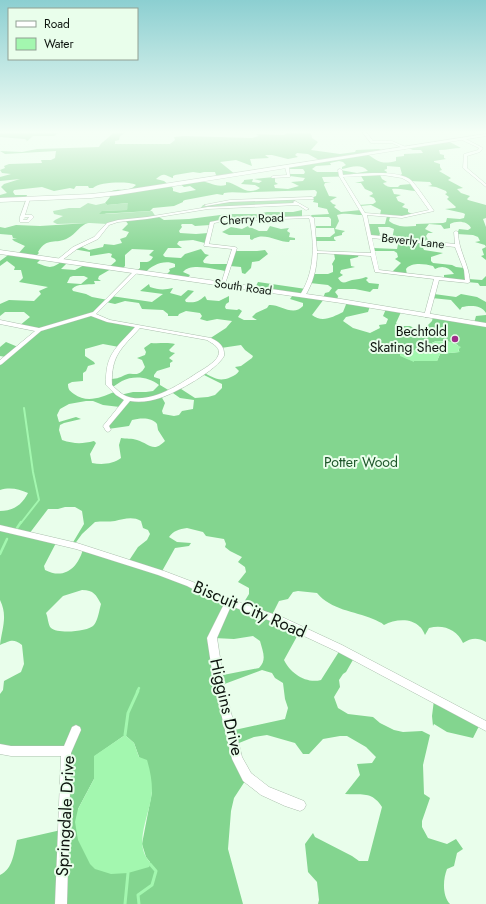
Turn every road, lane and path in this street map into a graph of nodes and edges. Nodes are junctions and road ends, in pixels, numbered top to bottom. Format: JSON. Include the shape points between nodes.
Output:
{"nodes":[{"id":1,"x":234,"y":175,"type":"edge"},
{"id":2,"x":289,"y":175,"type":"edge"},
{"id":3,"x":358,"y":175,"type":"edge"},
{"id":4,"x":391,"y":175,"type":"edge"},
{"id":5,"x":473,"y":175,"type":"edge"},
{"id":6,"x":341,"y":176,"type":"joint"},
{"id":7,"x":273,"y":177,"type":"dead end"},
{"id":8,"x":486,"y":186,"type":"edge"},
{"id":9,"x":293,"y":198,"type":"junction"},
{"id":10,"x":312,"y":198,"type":"dead end"},
{"id":11,"x":28,"y":199,"type":"junction"},
{"id":12,"x":0,"y":200,"type":"edge"},
{"id":13,"x":298,"y":204,"type":"junction"},
{"id":14,"x":199,"y":209,"type":"junction"},
{"id":15,"x":307,"y":209,"type":"dead end"},
{"id":16,"x":364,"y":214,"type":"junction"},
{"id":17,"x":22,"y":217,"type":"dead end"},
{"id":18,"x":456,"y":232,"type":"dead end"},
{"id":19,"x":370,"y":236,"type":"junction"},
{"id":20,"x":456,"y":246,"type":"junction"},
{"id":21,"x":0,"y":252,"type":"edge"},
{"id":22,"x":315,"y":252,"type":"junction"},
{"id":23,"x":374,"y":255,"type":"junction"},
{"id":24,"x":59,"y":260,"type":"junction"},
{"id":25,"x":136,"y":272,"type":"junction"},
{"id":26,"x":437,"y":279,"type":"junction"},
{"id":27,"x":223,"y":284,"type":"junction"},
{"id":28,"x":303,"y":295,"type":"junction"},
{"id":29,"x":91,"y":314,"type":"junction"},
{"id":30,"x":427,"y":316,"type":"junction"},
{"id":31,"x":0,"y":322,"type":"edge"},
{"id":32,"x":486,"y":325,"type":"edge"},
{"id":33,"x":138,"y":327,"type":"junction"},
{"id":34,"x":40,"y":330,"type":"junction"},
{"id":35,"x":0,"y":363,"type":"edge"},
{"id":36,"x":128,"y":399,"type":"junction"},
{"id":37,"x":108,"y":430,"type":"dead end"},
{"id":38,"x":0,"y":528,"type":"edge"},
{"id":39,"x":229,"y":602,"type":"junction"},
{"id":40,"x":486,"y":726,"type":"edge"},
{"id":41,"x":76,"y":730,"type":"dead end"},
{"id":42,"x":0,"y":749,"type":"edge"},
{"id":43,"x":66,"y":753,"type":"junction"},
{"id":44,"x":300,"y":805,"type":"dead end"},
{"id":45,"x":61,"y":904,"type":"edge"}],
"edges":[{"from":1,"to":11,"type":"main road","via":[[111,194]]},
{"from":2,"to":7,"type":"street"},
{"from":3,"to":6,"type":"street"},
{"from":4,"to":16,"type":"street","via":[[410,181],[432,211],[409,217]]},
{"from":5,"to":8,"type":"street"},
{"from":6,"to":16,"type":"street"},
{"from":9,"to":10,"type":"street"},
{"from":9,"to":13,"type":"street"},
{"from":9,"to":14,"type":"street","via":[[230,200]]},
{"from":11,"to":12,"type":"main road"},
{"from":11,"to":17,"type":"street"},
{"from":13,"to":14,"type":"street"},
{"from":13,"to":15,"type":"street"},
{"from":14,"to":24,"type":"street","via":[[113,222],[105,226],[96,238],[75,248]]},
{"from":16,"to":19,"type":"street"},
{"from":18,"to":20,"type":"street"},
{"from":19,"to":20,"type":"street","name":"Beverly Lane"},
{"from":19,"to":23,"type":"street"},
{"from":20,"to":26,"type":"street","via":[[468,282]]},
{"from":21,"to":24,"type":"street","name":"South Road"},
{"from":22,"to":23,"type":"street"},
{"from":22,"to":27,"type":"street","name":"Cherry Road","via":[[311,218],[212,222],[206,245],[235,248]]},
{"from":22,"to":28,"type":"street","via":[[313,274]]},
{"from":23,"to":26,"type":"street","via":[[376,269],[380,272]]},
{"from":24,"to":25,"type":"street","name":"South Road"},
{"from":25,"to":27,"type":"street","name":"South Road"},
{"from":25,"to":29,"type":"street","via":[[102,307]]},
{"from":26,"to":30,"type":"street"},
{"from":27,"to":28,"type":"street","name":"South Road"},
{"from":28,"to":30,"type":"street","name":"South Road"},
{"from":29,"to":33,"type":"street"},
{"from":29,"to":34,"type":"street"},
{"from":30,"to":32,"type":"street","name":"South Road"},
{"from":31,"to":34,"type":"street"},
{"from":33,"to":36,"type":"street","via":[[115,352],[109,366],[109,385]]},
{"from":33,"to":36,"type":"street","via":[[209,340],[219,345],[222,353],[217,362],[162,395]]},
{"from":34,"to":35,"type":"street"},
{"from":36,"to":37,"type":"street","via":[[106,426]]},
{"from":38,"to":39,"type":"street","name":"Biscuit City Road","via":[[120,559],[190,584]]},
{"from":39,"to":40,"type":"street","name":"Biscuit City Road","via":[[279,620],[333,645]]},
{"from":39,"to":44,"type":"street","name":"Higgins Drive","via":[[212,638],[219,684],[237,759],[247,777],[265,791]]},
{"from":41,"to":43,"type":"street","name":"Springdale Drive"},
{"from":42,"to":43,"type":"street","via":[[11,752]]},
{"from":43,"to":45,"type":"street","name":"Springdale Drive"}]}
